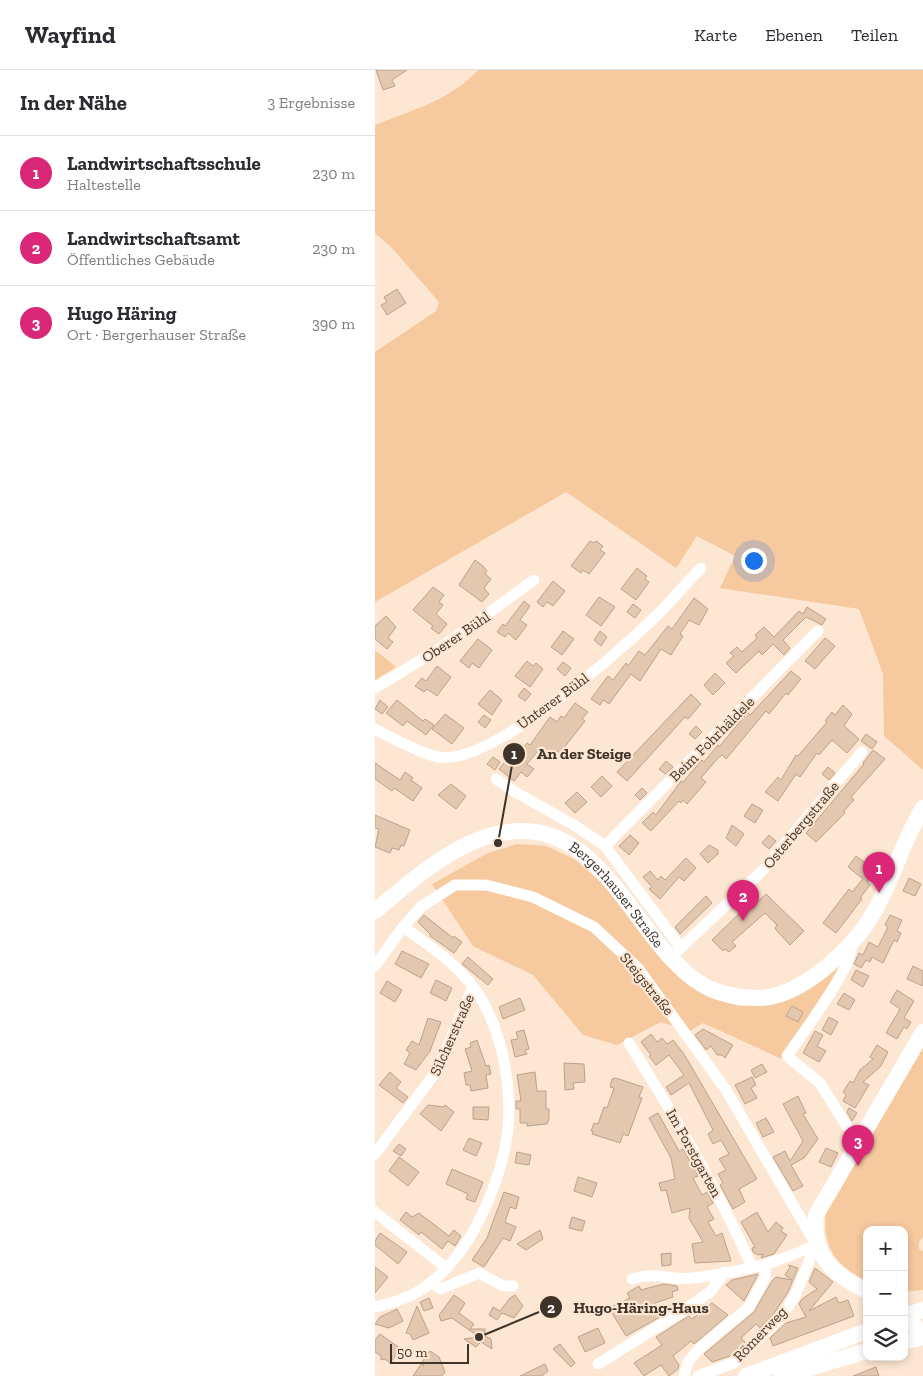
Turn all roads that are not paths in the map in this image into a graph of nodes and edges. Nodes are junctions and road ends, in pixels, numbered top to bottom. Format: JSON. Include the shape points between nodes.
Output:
{"nodes":[{"id":1,"x":701,"y":568,"type":"dead end"},
{"id":2,"x":534,"y":580,"type":"dead end"},
{"id":3,"x":818,"y":632,"type":"dead end"},
{"id":4,"x":375,"y":688,"type":"edge"},
{"id":5,"x":375,"y":729,"type":"edge"},
{"id":6,"x":862,"y":752,"type":"dead end"},
{"id":7,"x":496,"y":778,"type":"dead end"},
{"id":8,"x":923,"y":808,"type":"edge"},
{"id":9,"x":605,"y":846,"type":"junction"},
{"id":10,"x":375,"y":911,"type":"edge"},
{"id":11,"x":403,"y":927,"type":"junction"},
{"id":12,"x":848,"y":946,"type":"junction"},
{"id":13,"x":676,"y":953,"type":"junction"},
{"id":14,"x":375,"y":966,"type":"edge"},
{"id":15,"x":473,"y":986,"type":"junction"},
{"id":16,"x":923,"y":1032,"type":"edge"},
{"id":17,"x":629,"y":1043,"type":"dead end"},
{"id":18,"x":851,"y":1133,"type":"dead end"},
{"id":19,"x":375,"y":1154,"type":"edge"},
{"id":20,"x":375,"y":1212,"type":"edge"},
{"id":21,"x":816,"y":1244,"type":"junction"},
{"id":22,"x":766,"y":1265,"type":"junction"},
{"id":23,"x":445,"y":1267,"type":"junction"},
{"id":24,"x":752,"y":1267,"type":"junction"},
{"id":25,"x":725,"y":1272,"type":"junction"},
{"id":26,"x":632,"y":1279,"type":"dead end"},
{"id":27,"x":431,"y":1283,"type":"junction"},
{"id":28,"x":513,"y":1286,"type":"dead end"},
{"id":29,"x":863,"y":1288,"type":"edge"},
{"id":30,"x":375,"y":1307,"type":"edge"},
{"id":31,"x":923,"y":1310,"type":"edge"},
{"id":32,"x":908,"y":1314,"type":"edge"},
{"id":33,"x":906,"y":1316,"type":"edge"},
{"id":34,"x":863,"y":1332,"type":"edge"},
{"id":35,"x":923,"y":1336,"type":"edge"},
{"id":36,"x":908,"y":1341,"type":"edge"},
{"id":37,"x":863,"y":1352,"type":"edge"},
{"id":38,"x":597,"y":1364,"type":"dead end"},
{"id":39,"x":684,"y":1376,"type":"edge"},
{"id":40,"x":698,"y":1376,"type":"edge"},
{"id":41,"x":746,"y":1376,"type":"edge"},
{"id":42,"x":782,"y":1376,"type":"edge"}],
"edges":[{"from":1,"to":5,"type":"street","name":"Unterer Bühl","via":[[632,638],[563,696],[494,742],[466,756],[438,757]]},
{"from":2,"to":4,"type":"street","name":"Oberer Bühl","via":[[465,631]]},
{"from":3,"to":9,"type":"street","name":"Beim Fohrhäldele"},
{"from":6,"to":13,"type":"street","name":"Osterbergstraße","via":[[762,871]]},
{"from":7,"to":9,"type":"street"},
{"from":8,"to":12,"type":"main road","name":"Bergerhauser Straße","via":[[880,902]]},
{"from":9,"to":13,"type":"street"},
{"from":10,"to":13,"type":"main road","name":"Bergerhauser Straße","via":[[457,849],[499,833],[537,832],[558,838],[589,860]]},
{"from":11,"to":14,"type":"street","name":"Steigstraße"},
{"from":11,"to":15,"type":"street","via":[[445,958]]},
{"from":11,"to":21,"type":"street","name":"Steigstraße","via":[[422,906],[455,885],[483,885],[533,897],[594,927],[639,968],[726,1090]]},
{"from":12,"to":13,"type":"main road","name":"Bergerhauser Straße","via":[[804,982],[762,999],[740,998],[703,985]]},
{"from":12,"to":18,"type":"street","name":"Bergerhauser Straße","via":[[851,954],[847,963],[787,1056],[819,1084]]},
{"from":15,"to":19,"type":"street","name":"Silcherstraße","via":[[438,1069]]},
{"from":15,"to":23,"type":"street","via":[[499,1042],[507,1079],[507,1129],[497,1181],[486,1208],[471,1234]]},
{"from":16,"to":21,"type":"main road","via":[[816,1215]]},
{"from":17,"to":24,"type":"street","name":"Im Forstgarten","via":[[660,1091]]},
{"from":20,"to":23,"type":"street"},
{"from":21,"to":22,"type":"street","via":[[791,1258]]},
{"from":21,"to":29,"type":"main road","via":[[837,1272]]},
{"from":21,"to":40,"type":"street","name":"Römerweg","via":[[795,1296],[781,1317],[734,1364]]},
{"from":22,"to":24,"type":"street"},
{"from":22,"to":39,"type":"street","via":[[765,1278],[749,1307],[699,1349],[688,1362]]},
{"from":23,"to":27,"type":"street"},
{"from":24,"to":25,"type":"street"},
{"from":25,"to":26,"type":"street","via":[[691,1279],[648,1274]]},
{"from":25,"to":38,"type":"street","via":[[709,1292],[683,1311]]},
{"from":27,"to":28,"type":"street","via":[[441,1289],[479,1274],[503,1286]]},
{"from":27,"to":30,"type":"street","via":[[407,1297]]},
{"from":31,"to":32,"type":"main road"},
{"from":33,"to":35,"type":"main road"},
{"from":34,"to":41,"type":"main road"},
{"from":35,"to":36,"type":"main road"},
{"from":37,"to":42,"type":"main road"}]}
